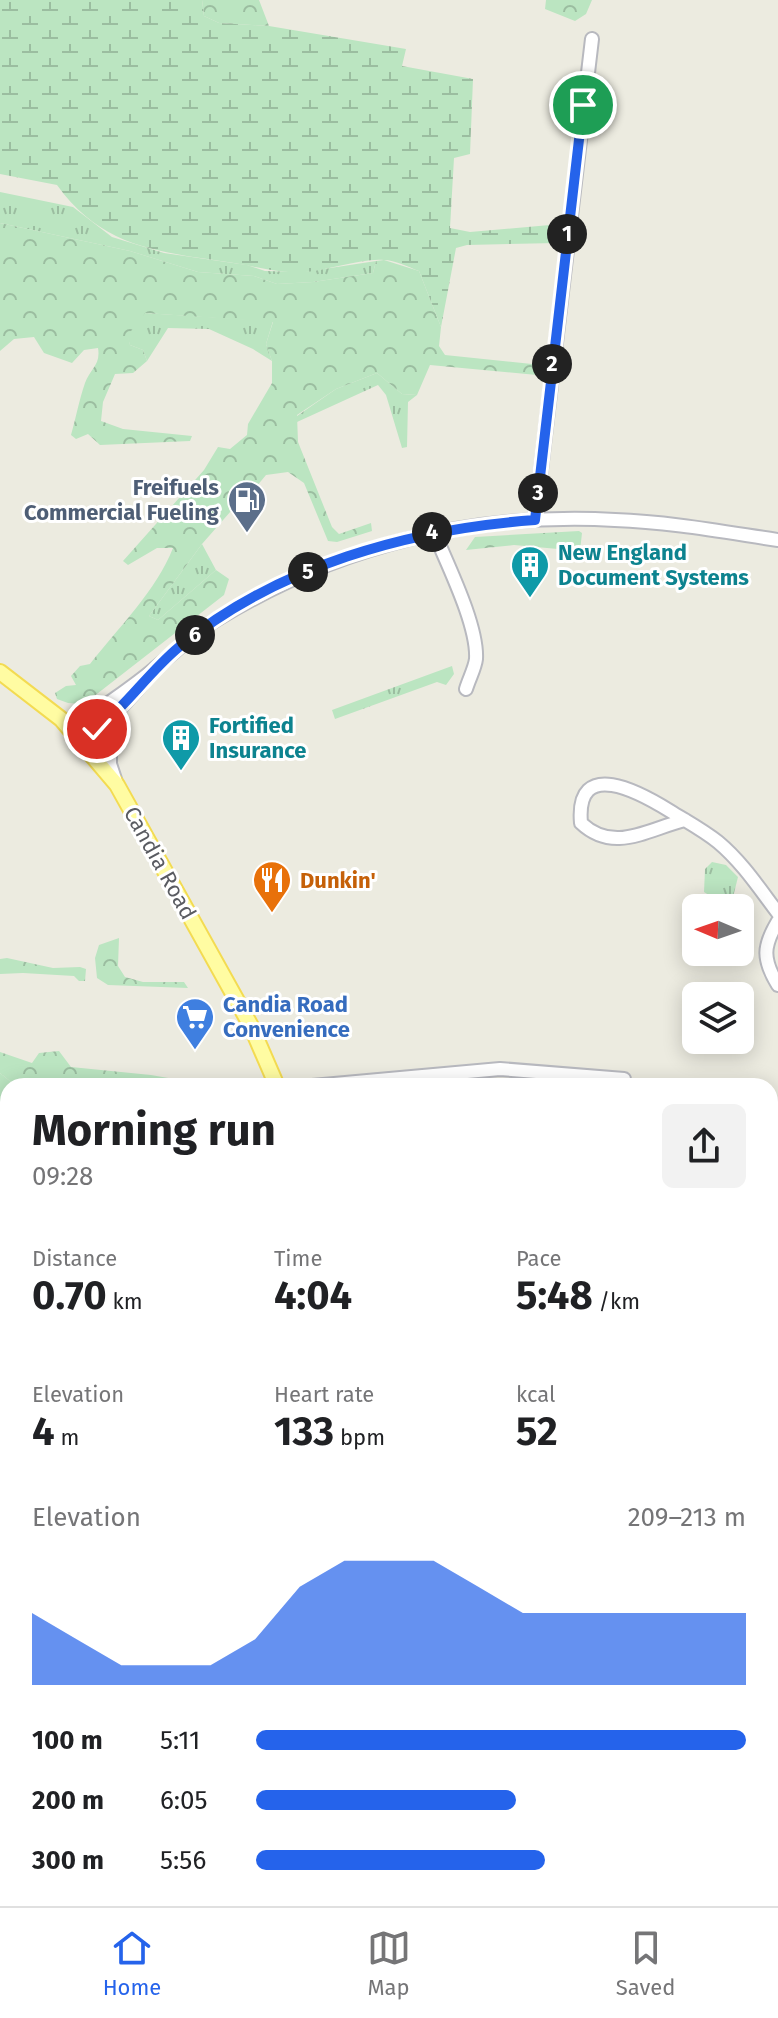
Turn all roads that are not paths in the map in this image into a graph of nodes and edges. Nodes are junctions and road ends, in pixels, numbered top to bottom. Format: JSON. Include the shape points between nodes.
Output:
{"nodes":[{"id":1,"x":592,"y":39,"type":"dead end"},
{"id":2,"x":535,"y":520,"type":"junction"},
{"id":3,"x":434,"y":532,"type":"junction"},
{"id":4,"x":778,"y":540,"type":"edge"},
{"id":5,"x":153,"y":670,"type":"junction"},
{"id":6,"x":0,"y":672,"type":"edge"},
{"id":7,"x":466,"y":689,"type":"dead end"},
{"id":8,"x":110,"y":718,"type":"junction"},
{"id":9,"x":78,"y":737,"type":"junction"},
{"id":10,"x":117,"y":785,"type":"junction"},
{"id":11,"x":685,"y":820,"type":"junction"},
{"id":12,"x":778,"y":913,"type":"edge"},
{"id":13,"x":778,"y":921,"type":"edge"},
{"id":14,"x":778,"y":985,"type":"edge"},
{"id":15,"x":274,"y":1078,"type":"edge"},
{"id":16,"x":444,"y":1078,"type":"edge"},
{"id":17,"x":612,"y":1078,"type":"edge"}],
"edges":[{"from":1,"to":2,"type":"street"},
{"from":2,"to":3,"type":"street"},
{"from":2,"to":4,"type":"street","via":[[620,520]]},
{"from":3,"to":5,"type":"street","via":[[300,575],[215,621]]},
{"from":3,"to":7,"type":"street","via":[[474,640],[476,661]]},
{"from":5,"to":8,"type":"street"},
{"from":5,"to":9,"type":"street","via":[[91,716]]},
{"from":6,"to":9,"type":"main road","name":"Candia Road"},
{"from":8,"to":9,"type":"street"},
{"from":8,"to":10,"type":"street","via":[[110,764]]},
{"from":9,"to":10,"type":"main road","name":"Candia Road"},
{"from":10,"to":15,"type":"main road","name":"Candia Road","via":[[251,1026]]},
{"from":11,"to":11,"type":"street","via":[[615,784],[599,785],[585,794],[579,807],[581,823],[606,838]]},
{"from":11,"to":12,"type":"street","via":[[731,854]]},
{"from":13,"to":14,"type":"street","via":[[767,939],[766,958]]},
{"from":16,"to":17,"type":"street","via":[[500,1069]]}]}
